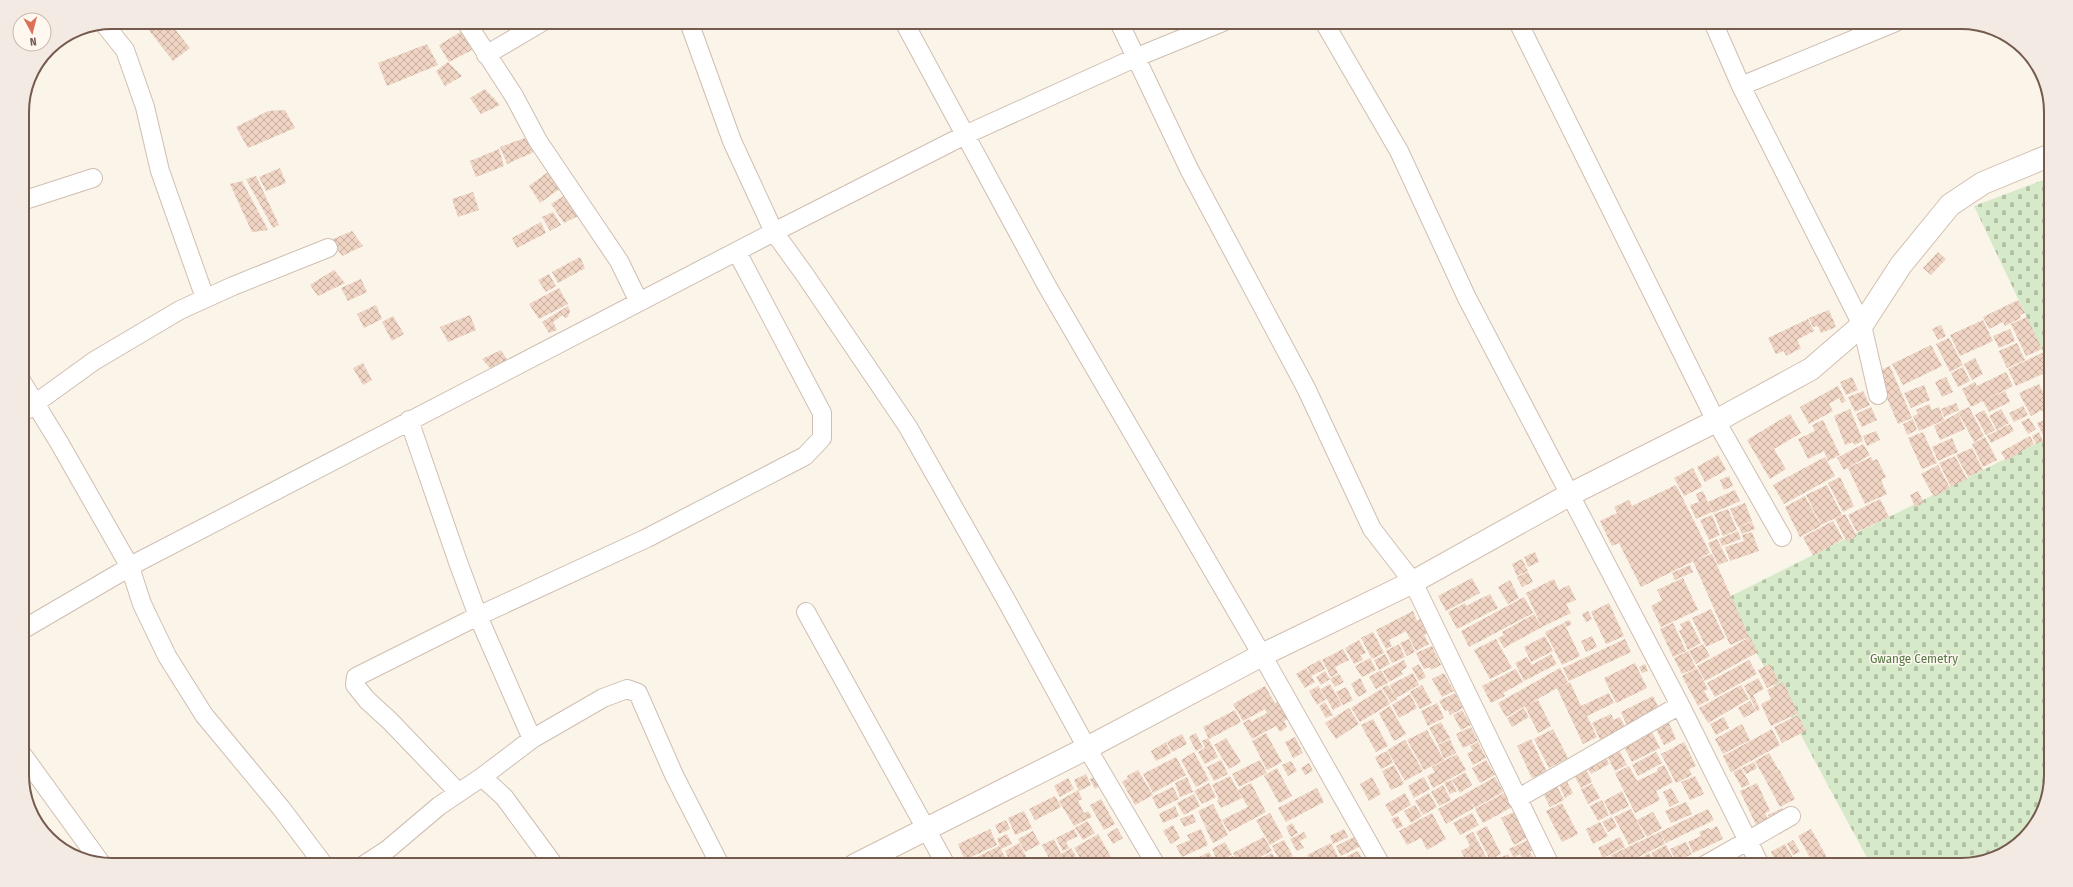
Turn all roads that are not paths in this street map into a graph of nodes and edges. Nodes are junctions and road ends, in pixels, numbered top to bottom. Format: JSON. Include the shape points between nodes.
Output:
{"nodes":[{"id":1,"x":108,"y":29,"type":"edge"},
{"id":2,"x":470,"y":29,"type":"edge"},
{"id":3,"x":530,"y":29,"type":"edge"},
{"id":4,"x":692,"y":29,"type":"edge"},
{"id":5,"x":908,"y":29,"type":"edge"},
{"id":6,"x":1122,"y":29,"type":"edge"},
{"id":7,"x":1206,"y":29,"type":"edge"},
{"id":8,"x":1328,"y":29,"type":"edge"},
{"id":9,"x":1521,"y":29,"type":"edge"},
{"id":10,"x":1716,"y":29,"type":"edge"},
{"id":11,"x":1879,"y":29,"type":"edge"},
{"id":12,"x":486,"y":55,"type":"junction"},
{"id":13,"x":1136,"y":57,"type":"junction"},
{"id":14,"x":1741,"y":86,"type":"junction"},
{"id":15,"x":965,"y":135,"type":"junction"},
{"id":16,"x":2044,"y":158,"type":"edge"},
{"id":17,"x":93,"y":178,"type":"dead end"},
{"id":18,"x":29,"y":200,"type":"edge"},
{"id":19,"x":774,"y":232,"type":"junction"},
{"id":20,"x":328,"y":248,"type":"dead end"},
{"id":21,"x":737,"y":252,"type":"junction"},
{"id":22,"x":205,"y":298,"type":"junction"},
{"id":23,"x":639,"y":302,"type":"junction"},
{"id":24,"x":1862,"y":326,"type":"junction"},
{"id":25,"x":29,"y":392,"type":"edge"},
{"id":26,"x":1878,"y":395,"type":"dead end"},
{"id":27,"x":36,"y":402,"type":"junction"},
{"id":28,"x":29,"y":408,"type":"edge"},
{"id":29,"x":409,"y":420,"type":"junction"},
{"id":30,"x":1716,"y":421,"type":"junction"},
{"id":31,"x":1569,"y":495,"type":"junction"},
{"id":32,"x":1782,"y":537,"type":"dead end"},
{"id":33,"x":130,"y":567,"type":"junction"},
{"id":34,"x":1412,"y":582,"type":"junction"},
{"id":35,"x":806,"y":612,"type":"dead end"},
{"id":36,"x":478,"y":616,"type":"junction"},
{"id":37,"x":29,"y":626,"type":"edge"},
{"id":38,"x":1262,"y":655,"type":"junction"},
{"id":39,"x":1680,"y":705,"type":"junction"},
{"id":40,"x":532,"y":739,"type":"junction"},
{"id":41,"x":1087,"y":748,"type":"junction"},
{"id":42,"x":29,"y":764,"type":"edge"},
{"id":43,"x":482,"y":777,"type":"junction"},
{"id":44,"x":458,"y":792,"type":"junction"},
{"id":45,"x":1517,"y":799,"type":"junction"},
{"id":46,"x":1791,"y":816,"type":"dead end"},
{"id":47,"x":926,"y":828,"type":"junction"},
{"id":48,"x":1749,"y":841,"type":"junction"},
{"id":49,"x":96,"y":856,"type":"edge"},
{"id":50,"x":319,"y":858,"type":"edge"},
{"id":51,"x":375,"y":858,"type":"edge"},
{"id":52,"x":549,"y":858,"type":"edge"},
{"id":53,"x":716,"y":858,"type":"edge"},
{"id":54,"x":868,"y":858,"type":"edge"},
{"id":55,"x":942,"y":858,"type":"edge"},
{"id":56,"x":1152,"y":858,"type":"edge"},
{"id":57,"x":1377,"y":858,"type":"edge"},
{"id":58,"x":1546,"y":858,"type":"edge"},
{"id":59,"x":1718,"y":858,"type":"edge"},
{"id":60,"x":1757,"y":858,"type":"edge"}],
"edges":[{"from":1,"to":22,"type":"street","via":[[125,50],[145,107],[160,171]]},
{"from":2,"to":12,"type":"street"},
{"from":3,"to":12,"type":"street"},
{"from":4,"to":19,"type":"street","via":[[732,141]]},
{"from":5,"to":15,"type":"street"},
{"from":6,"to":13,"type":"street"},
{"from":7,"to":13,"type":"street"},
{"from":8,"to":31,"type":"street","via":[[1399,151],[1467,298]]},
{"from":9,"to":30,"type":"street"},
{"from":10,"to":14,"type":"street"},
{"from":11,"to":14,"type":"street"},
{"from":12,"to":23,"type":"street","via":[[514,96],[538,141],[619,261]]},
{"from":13,"to":15,"type":"street"},
{"from":13,"to":34,"type":"street","via":[[1189,169],[1306,388],[1372,529]]},
{"from":14,"to":24,"type":"street"},
{"from":15,"to":19,"type":"street"},
{"from":15,"to":38,"type":"street","via":[[1055,299]]},
{"from":16,"to":24,"type":"street","via":[[1983,183],[1950,205],[1901,265]]},
{"from":17,"to":18,"type":"street"},
{"from":19,"to":21,"type":"street"},
{"from":19,"to":41,"type":"street","via":[[908,427]]},
{"from":20,"to":22,"type":"street"},
{"from":21,"to":23,"type":"street"},
{"from":21,"to":36,"type":"street","via":[[822,413],[822,438],[805,456],[647,538]]},
{"from":22,"to":27,"type":"street","via":[[94,361]]},
{"from":23,"to":29,"type":"street"},
{"from":24,"to":26,"type":"street"},
{"from":24,"to":30,"type":"street","via":[[1811,369]]},
{"from":25,"to":27,"type":"street"},
{"from":27,"to":28,"type":"street"},
{"from":27,"to":33,"type":"street"},
{"from":29,"to":33,"type":"street"},
{"from":29,"to":36,"type":"street"},
{"from":30,"to":31,"type":"street"},
{"from":30,"to":32,"type":"street"},
{"from":31,"to":34,"type":"street"},
{"from":31,"to":39,"type":"street"},
{"from":33,"to":37,"type":"street"},
{"from":33,"to":50,"type":"street","via":[[142,604],[167,656],[204,715]]},
{"from":34,"to":38,"type":"street"},
{"from":34,"to":45,"type":"street"},
{"from":35,"to":47,"type":"street"},
{"from":36,"to":40,"type":"street"},
{"from":36,"to":44,"type":"street","via":[[356,677],[355,685]]},
{"from":38,"to":41,"type":"street"},
{"from":38,"to":57,"type":"street"},
{"from":39,"to":45,"type":"street"},
{"from":39,"to":48,"type":"street"},
{"from":40,"to":43,"type":"street"},
{"from":40,"to":53,"type":"street","via":[[603,698],[627,689],[638,692],[674,775]]},
{"from":41,"to":47,"type":"street"},
{"from":41,"to":56,"type":"street"},
{"from":42,"to":49,"type":"street"},
{"from":43,"to":44,"type":"street"},
{"from":43,"to":52,"type":"street","via":[[504,797]]},
{"from":44,"to":51,"type":"street"},
{"from":45,"to":58,"type":"street"},
{"from":46,"to":48,"type":"street"},
{"from":47,"to":54,"type":"street"},
{"from":47,"to":55,"type":"street"},
{"from":48,"to":59,"type":"street"},
{"from":48,"to":60,"type":"street"}]}
